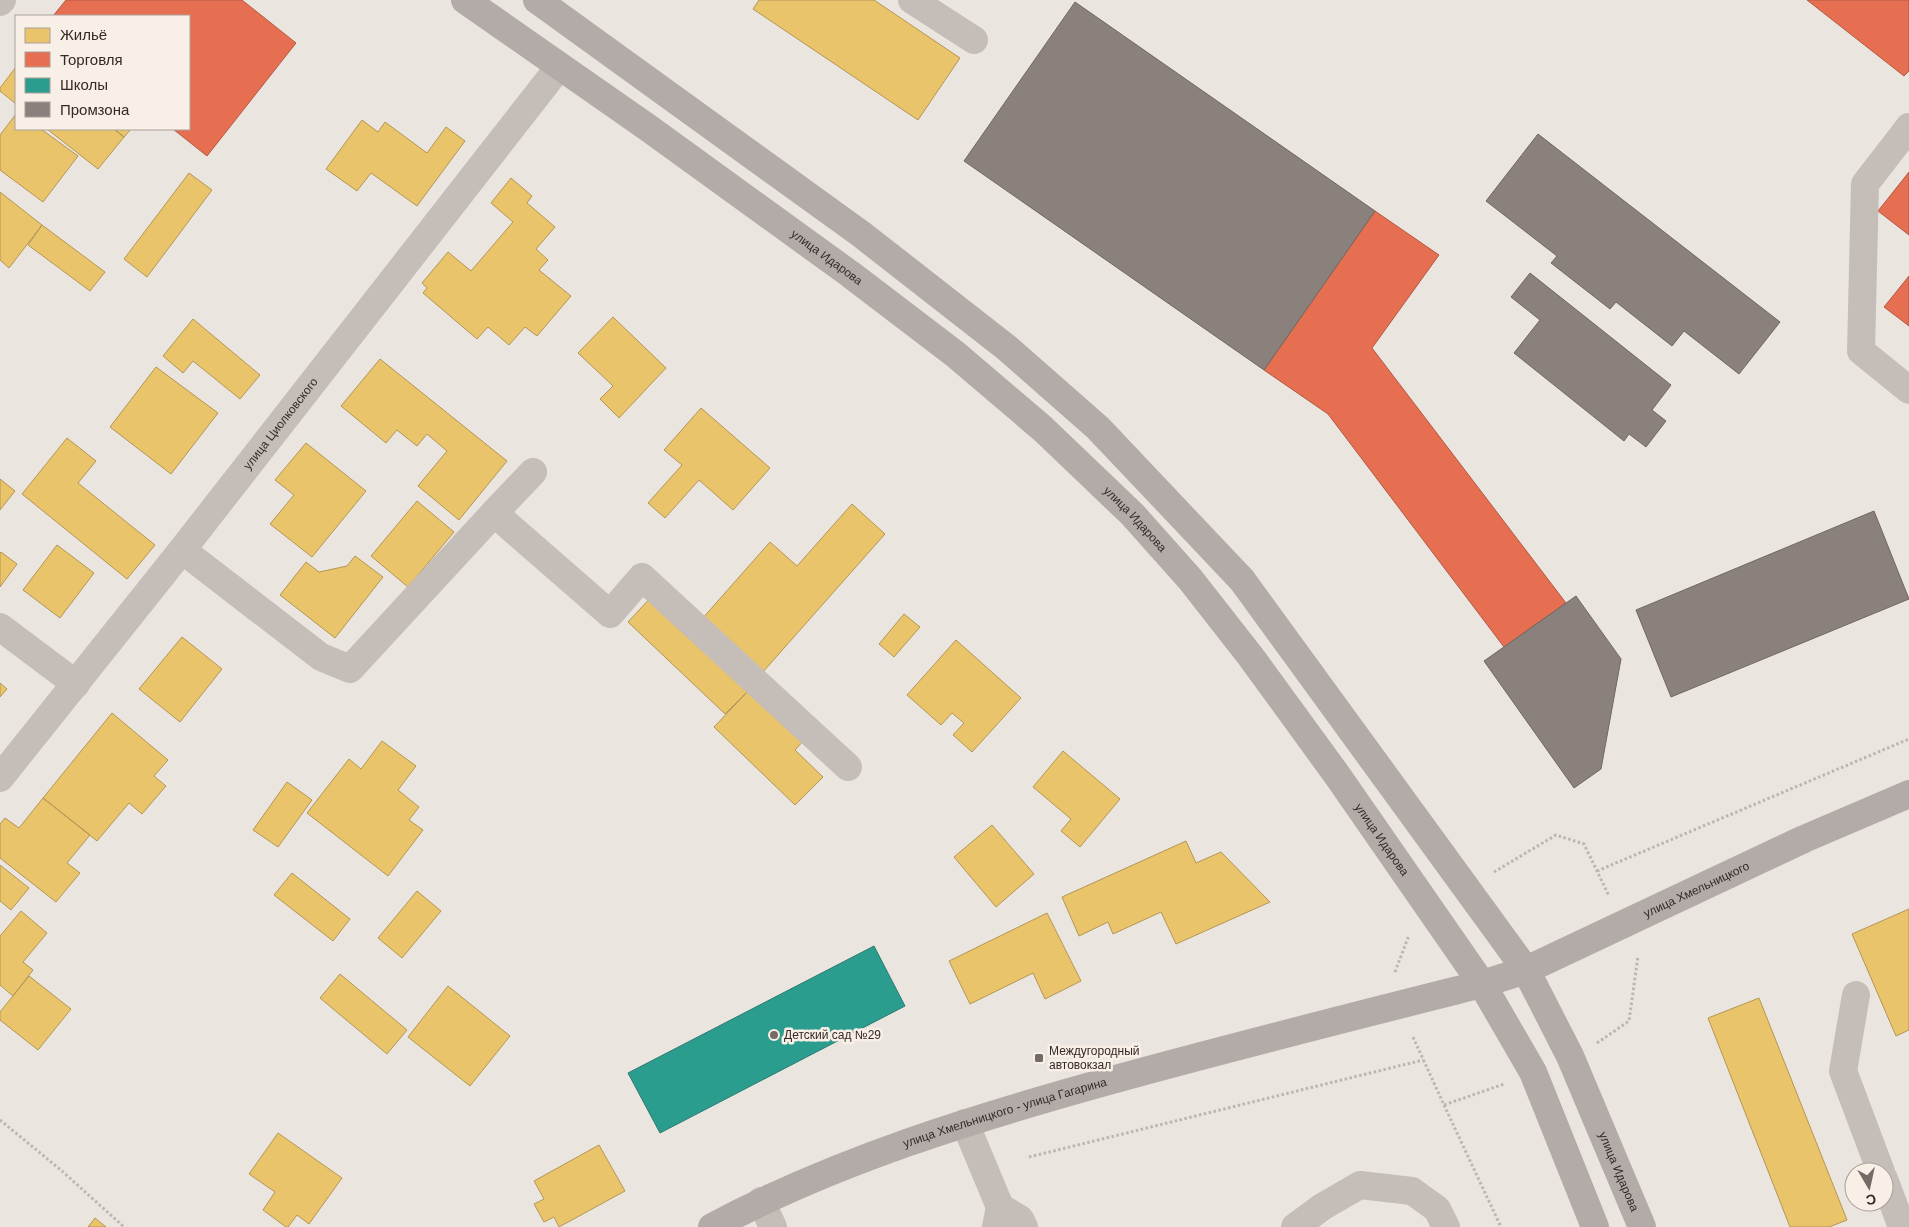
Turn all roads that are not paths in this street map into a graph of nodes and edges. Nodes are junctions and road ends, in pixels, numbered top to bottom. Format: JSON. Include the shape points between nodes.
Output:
{"nodes":[{"id":1,"x":464,"y":0,"type":"edge"},
{"id":2,"x":912,"y":0,"type":"edge"},
{"id":3,"x":549,"y":3,"type":"edge"},
{"id":4,"x":974,"y":40,"type":"dead end"},
{"id":5,"x":559,"y":67,"type":"junction"},
{"id":6,"x":1909,"y":127,"type":"edge"},
{"id":7,"x":1909,"y":390,"type":"edge"},
{"id":8,"x":533,"y":472,"type":"dead end"},
{"id":9,"x":494,"y":513,"type":"junction"},
{"id":10,"x":182,"y":550,"type":"junction"},
{"id":11,"x":0,"y":627,"type":"edge"},
{"id":12,"x":76,"y":684,"type":"junction"},
{"id":13,"x":848,"y":766,"type":"dead end"},
{"id":14,"x":0,"y":778,"type":"edge"},
{"id":15,"x":1909,"y":794,"type":"edge"},
{"id":16,"x":1526,"y":970,"type":"junction"},
{"id":17,"x":1482,"y":984,"type":"junction"},
{"id":18,"x":1856,"y":995,"type":"dead end"},
{"id":19,"x":965,"y":1124,"type":"junction"},
{"id":20,"x":1877,"y":1162,"type":"edge"},
{"id":21,"x":761,"y":1201,"type":"junction"},
{"id":22,"x":1894,"y":1206,"type":"edge"},
{"id":23,"x":998,"y":1217,"type":"edge"},
{"id":24,"x":712,"y":1227,"type":"edge"},
{"id":25,"x":773,"y":1227,"type":"edge"},
{"id":26,"x":1024,"y":1227,"type":"edge"},
{"id":27,"x":1295,"y":1227,"type":"edge"},
{"id":28,"x":1446,"y":1227,"type":"edge"},
{"id":29,"x":1596,"y":1227,"type":"edge"},
{"id":30,"x":1642,"y":1227,"type":"edge"},
{"id":31,"x":1902,"y":1227,"type":"edge"}],
"edges":[{"from":1,"to":5,"type":"main road","name":"улица Идарова"},
{"from":2,"to":4,"type":"street"},
{"from":3,"to":16,"type":"main road","name":"улица Идарова","via":[[861,234],[1007,348],[1098,428],[1242,580]]},
{"from":5,"to":10,"type":"street","name":"улица Циолковского"},
{"from":5,"to":17,"type":"main road","name":"улица Идарова","via":[[842,268],[955,354],[1043,429],[1132,514],[1190,579],[1252,657]]},
{"from":6,"to":7,"type":"street","via":[[1865,184],[1861,351]]},
{"from":8,"to":9,"type":"street"},
{"from":9,"to":10,"type":"street","via":[[350,669],[322,656]]},
{"from":9,"to":13,"type":"street","via":[[610,614],[642,577]]},
{"from":10,"to":12,"type":"street","name":"улица Циолковского"},
{"from":11,"to":12,"type":"street"},
{"from":12,"to":14,"type":"street","name":"улица Циолковского"},
{"from":15,"to":16,"type":"main road","name":"улица Хмельницкого","via":[[1804,838]]},
{"from":16,"to":17,"type":"main road","name":"улица Хмельницкого"},
{"from":16,"to":30,"type":"main road","name":"улица Идарова","via":[[1570,1056]]},
{"from":17,"to":19,"type":"main road","name":"улица Хмельницкого - улица Гагарина","via":[[1206,1054]]},
{"from":17,"to":29,"type":"main road","name":"улица Идарова","via":[[1533,1072]]},
{"from":18,"to":20,"type":"street","via":[[1843,1071]]},
{"from":19,"to":21,"type":"main road","name":"улица Хмельницкого - улица Гагарина","via":[[858,1160]]},
{"from":19,"to":23,"type":"street"},
{"from":21,"to":24,"type":"main road","name":"улица Хмельницкого - улица Гагарина"},
{"from":21,"to":25,"type":"street"},
{"from":22,"to":31,"type":"street"},
{"from":23,"to":26,"type":"street","via":[[1020,1219]]},
{"from":27,"to":28,"type":"street","via":[[1360,1185],[1412,1191],[1437,1209]]}]}
